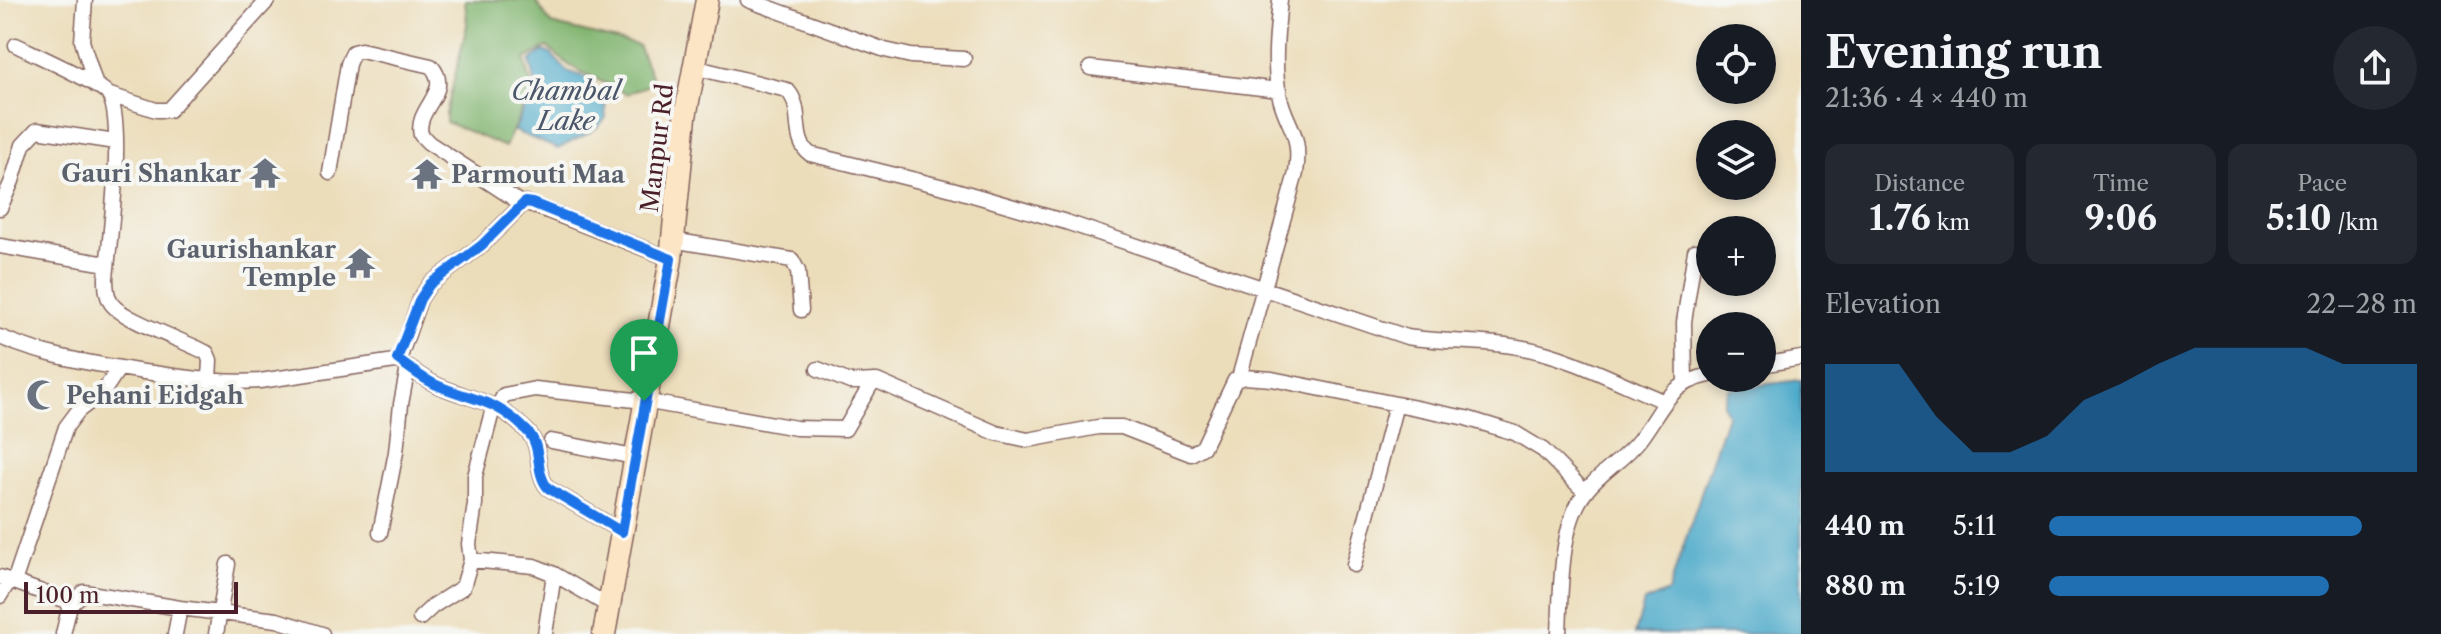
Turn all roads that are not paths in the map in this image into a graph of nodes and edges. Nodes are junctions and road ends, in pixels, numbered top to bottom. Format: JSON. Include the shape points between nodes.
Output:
{"nodes":[{"id":1,"x":85,"y":0,"type":"edge"},
{"id":2,"x":268,"y":0,"type":"edge"},
{"id":3,"x":707,"y":0,"type":"edge"},
{"id":4,"x":748,"y":0,"type":"edge"},
{"id":5,"x":1280,"y":0,"type":"edge"},
{"id":6,"x":16,"y":45,"type":"dead end"},
{"id":7,"x":964,"y":59,"type":"dead end"},
{"id":8,"x":693,"y":67,"type":"junction"},
{"id":9,"x":1090,"y":68,"type":"dead end"},
{"id":10,"x":96,"y":86,"type":"junction"},
{"id":11,"x":1279,"y":90,"type":"junction"},
{"id":12,"x":110,"y":95,"type":"junction"},
{"id":13,"x":115,"y":142,"type":"junction"},
{"id":14,"x":330,"y":173,"type":"dead end"},
{"id":15,"x":522,"y":204,"type":"junction"},
{"id":16,"x":0,"y":208,"type":"edge"},
{"id":17,"x":0,"y":246,"type":"edge"},
{"id":18,"x":672,"y":249,"type":"junction"},
{"id":19,"x":1695,"y":251,"type":"dead end"},
{"id":20,"x":107,"y":264,"type":"junction"},
{"id":21,"x":1265,"y":289,"type":"junction"},
{"id":22,"x":801,"y":310,"type":"dead end"},
{"id":23,"x":0,"y":337,"type":"edge"},
{"id":24,"x":1801,"y":358,"type":"edge"},
{"id":25,"x":1776,"y":362,"type":"edge"},
{"id":26,"x":403,"y":363,"type":"junction"},
{"id":27,"x":119,"y":368,"type":"junction"},
{"id":28,"x":818,"y":369,"type":"dead end"},
{"id":29,"x":1239,"y":378,"type":"junction"},
{"id":30,"x":1696,"y":379,"type":"edge"},
{"id":31,"x":209,"y":381,"type":"junction"},
{"id":32,"x":873,"y":381,"type":"junction"},
{"id":33,"x":1685,"y":382,"type":"junction"},
{"id":34,"x":644,"y":401,"type":"junction"},
{"id":35,"x":1663,"y":401,"type":"junction"},
{"id":36,"x":1396,"y":404,"type":"junction"},
{"id":37,"x":498,"y":406,"type":"junction"},
{"id":38,"x":551,"y":441,"type":"dead end"},
{"id":39,"x":634,"y":457,"type":"junction"},
{"id":40,"x":1585,"y":492,"type":"junction"},
{"id":41,"x":622,"y":532,"type":"junction"},
{"id":42,"x":380,"y":533,"type":"dead end"},
{"id":43,"x":471,"y":560,"type":"junction"},
{"id":44,"x":228,"y":564,"type":"dead end"},
{"id":45,"x":1354,"y":565,"type":"dead end"},
{"id":46,"x":554,"y":574,"type":"junction"},
{"id":47,"x":6,"y":579,"type":"edge"},
{"id":48,"x":0,"y":596,"type":"edge"},
{"id":49,"x":70,"y":605,"type":"junction"},
{"id":50,"x":609,"y":606,"type":"junction"},
{"id":51,"x":180,"y":608,"type":"junction"},
{"id":52,"x":220,"y":613,"type":"junction"},
{"id":53,"x":420,"y":618,"type":"dead end"},
{"id":54,"x":63,"y":634,"type":"edge"},
{"id":55,"x":175,"y":634,"type":"edge"},
{"id":56,"x":216,"y":634,"type":"edge"},
{"id":57,"x":322,"y":634,"type":"edge"},
{"id":58,"x":545,"y":634,"type":"edge"},
{"id":59,"x":604,"y":634,"type":"edge"},
{"id":60,"x":1559,"y":634,"type":"edge"}],
"edges":[{"from":1,"to":10,"type":"street","via":[[82,41]]},
{"from":2,"to":12,"type":"street","via":[[169,110]]},
{"from":3,"to":8,"type":"main road","name":"Manpur Rd"},
{"from":4,"to":7,"type":"street","via":[[897,54]]},
{"from":5,"to":11,"type":"street"},
{"from":6,"to":10,"type":"street"},
{"from":8,"to":18,"type":"main road","name":"Manpur Rd"},
{"from":8,"to":21,"type":"street","via":[[787,90],[796,105],[801,146],[810,154],[1066,222]]},
{"from":9,"to":11,"type":"street"},
{"from":10,"to":12,"type":"street"},
{"from":11,"to":21,"type":"street","via":[[1299,155]]},
{"from":12,"to":13,"type":"street"},
{"from":13,"to":16,"type":"street","via":[[37,130],[23,145]]},
{"from":13,"to":20,"type":"street"},
{"from":14,"to":15,"type":"street","via":[[348,64],[353,52],[361,50],[431,66],[439,84],[420,120],[421,135]]},
{"from":15,"to":18,"type":"street"},
{"from":15,"to":26,"type":"street","via":[[482,245],[430,284],[420,299]]},
{"from":17,"to":20,"type":"street"},
{"from":18,"to":22,"type":"street","via":[[792,260]]},
{"from":18,"to":34,"type":"main road","name":"Manpur Rd"},
{"from":19,"to":33,"type":"street","via":[[1684,322]]},
{"from":20,"to":31,"type":"street","via":[[111,303],[207,353]]},
{"from":21,"to":29,"type":"street"},
{"from":21,"to":35,"type":"street","via":[[1407,337],[1544,353]]},
{"from":23,"to":27,"type":"street","via":[[35,351]]},
{"from":24,"to":25,"type":"street"},
{"from":26,"to":31,"type":"street","via":[[260,381]]},
{"from":26,"to":37,"type":"street","via":[[440,386]]},
{"from":26,"to":42,"type":"street","via":[[396,452]]},
{"from":27,"to":31,"type":"street"},
{"from":27,"to":47,"type":"street","via":[[103,392],[66,427]]},
{"from":28,"to":32,"type":"street","via":[[850,382]]},
{"from":29,"to":32,"type":"street","via":[[1203,447],[1191,454],[1134,430],[1110,426],[1014,438]]},
{"from":29,"to":36,"type":"street","via":[[1272,379]]},
{"from":30,"to":33,"type":"street"},
{"from":32,"to":34,"type":"street","via":[[845,429],[796,428]]},
{"from":33,"to":35,"type":"street"},
{"from":34,"to":37,"type":"street","via":[[535,389],[504,395]]},
{"from":34,"to":39,"type":"main road","name":"Manpur Rd"},
{"from":35,"to":40,"type":"street","via":[[1638,441]]},
{"from":36,"to":40,"type":"street","via":[[1515,433],[1543,450]]},
{"from":36,"to":45,"type":"street"},
{"from":37,"to":41,"type":"street","via":[[532,437],[548,488]]},
{"from":37,"to":43,"type":"street","via":[[475,476]]},
{"from":38,"to":39,"type":"street"},
{"from":39,"to":41,"type":"main road","name":"Manpur Rd"},
{"from":40,"to":60,"type":"street","via":[[1566,543]]},
{"from":41,"to":50,"type":"main road","name":"Manpur Rd"},
{"from":43,"to":46,"type":"street","via":[[534,566]]},
{"from":43,"to":53,"type":"street","via":[[463,587]]},
{"from":44,"to":52,"type":"street"},
{"from":46,"to":50,"type":"street"},
{"from":46,"to":58,"type":"street"},
{"from":47,"to":48,"type":"street"},
{"from":47,"to":49,"type":"street","via":[[64,598]]},
{"from":49,"to":51,"type":"street","via":[[84,592]]},
{"from":49,"to":54,"type":"street"},
{"from":50,"to":59,"type":"main road","name":"Manpur Rd"},
{"from":51,"to":52,"type":"street"},
{"from":51,"to":55,"type":"street"},
{"from":52,"to":56,"type":"street"},
{"from":52,"to":57,"type":"street","via":[[277,620]]}]}
